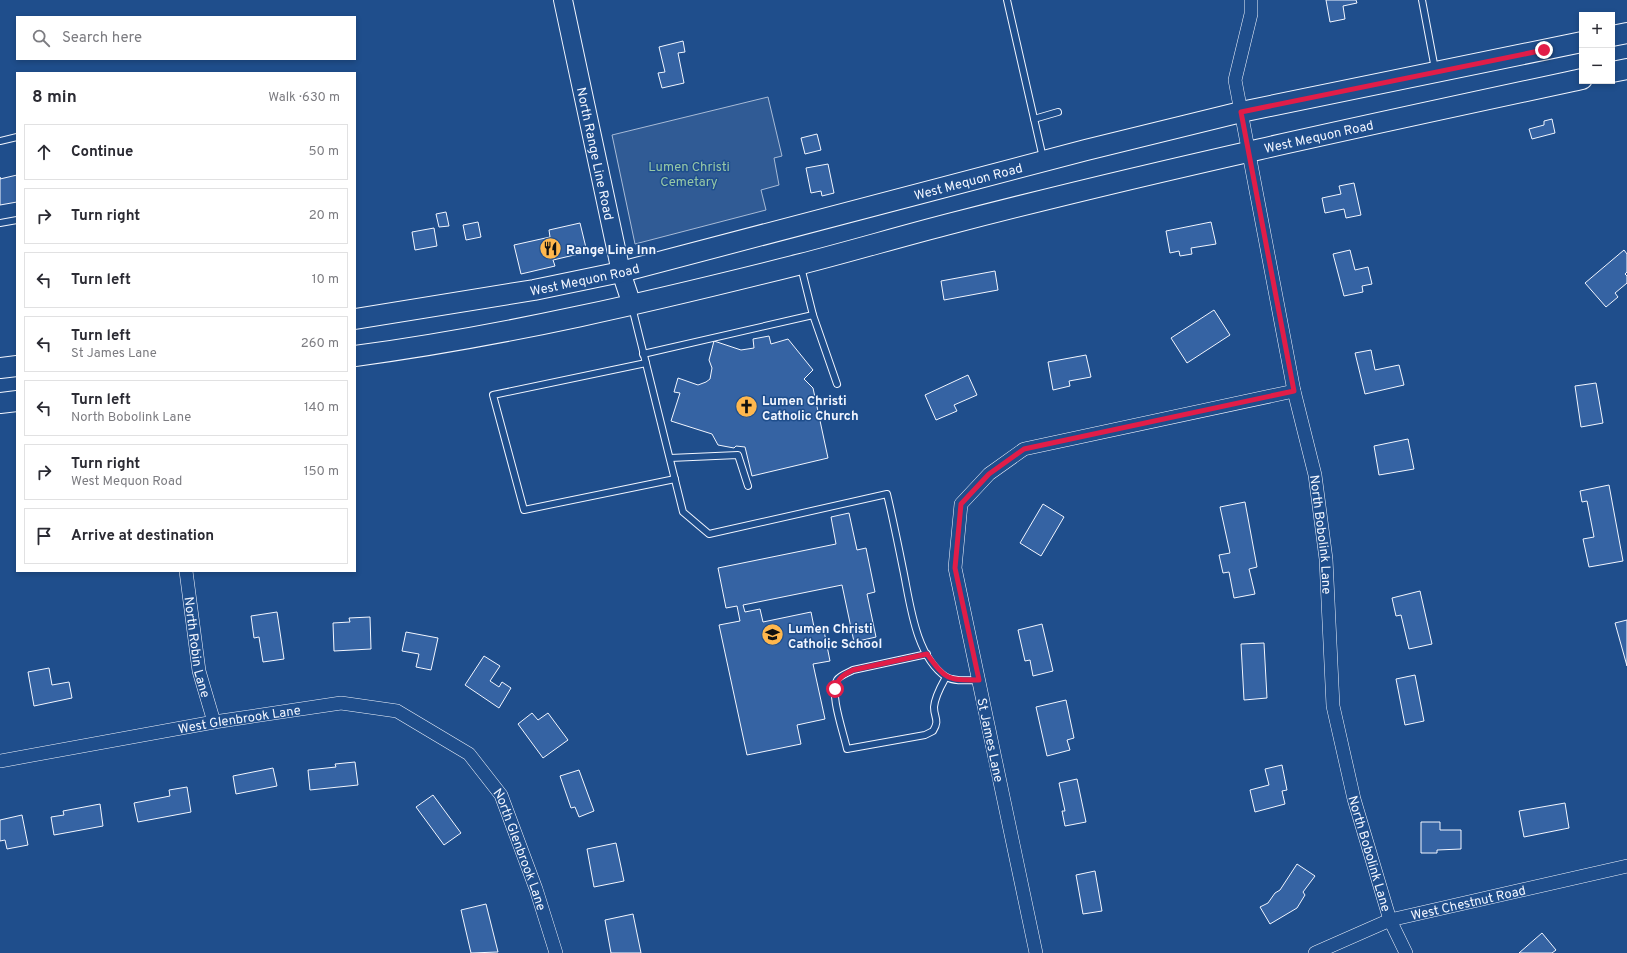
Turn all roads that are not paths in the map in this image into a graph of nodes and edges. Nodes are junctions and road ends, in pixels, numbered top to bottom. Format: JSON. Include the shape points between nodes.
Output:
{"nodes":[{"id":1,"x":563,"y":0,"type":"edge"},
{"id":2,"x":1007,"y":0,"type":"edge"},
{"id":3,"x":1251,"y":0,"type":"edge"},
{"id":4,"x":1422,"y":0,"type":"edge"},
{"id":5,"x":1627,"y":33,"type":"edge"},
{"id":6,"x":1615,"y":35,"type":"edge"},
{"id":7,"x":1579,"y":43,"type":"edge"},
{"id":8,"x":1627,"y":69,"type":"edge"},
{"id":9,"x":1615,"y":71,"type":"edge"},
{"id":10,"x":1435,"y":72,"type":"junction"},
{"id":11,"x":1579,"y":80,"type":"edge"},
{"id":12,"x":1058,"y":112,"type":"dead end"},
{"id":13,"x":1241,"y":112,"type":"junction"},
{"id":14,"x":1034,"y":119,"type":"junction"},
{"id":15,"x":16,"y":137,"type":"edge"},
{"id":16,"x":0,"y":142,"type":"edge"},
{"id":17,"x":1249,"y":152,"type":"junction"},
{"id":18,"x":1044,"y":161,"type":"junction"},
{"id":19,"x":16,"y":220,"type":"edge"},
{"id":20,"x":0,"y":223,"type":"edge"},
{"id":21,"x":800,"y":264,"type":"junction"},
{"id":22,"x":621,"y":272,"type":"junction"},
{"id":23,"x":632,"y":305,"type":"junction"},
{"id":24,"x":813,"y":315,"type":"junction"},
{"id":25,"x":356,"y":319,"type":"edge"},
{"id":26,"x":643,"y":354,"type":"junction"},
{"id":27,"x":356,"y":356,"type":"edge"},
{"id":28,"x":646,"y":363,"type":"junction"},
{"id":29,"x":16,"y":366,"type":"edge"},
{"id":30,"x":0,"y":368,"type":"edge"},
{"id":31,"x":837,"y":384,"type":"dead end"},
{"id":32,"x":1294,"y":391,"type":"junction"},
{"id":33,"x":16,"y":401,"type":"edge"},
{"id":34,"x":0,"y":403,"type":"edge"},
{"id":35,"x":670,"y":458,"type":"junction"},
{"id":36,"x":675,"y":479,"type":"junction"},
{"id":37,"x":748,"y":486,"type":"dead end"},
{"id":38,"x":186,"y":572,"type":"edge"},
{"id":39,"x":927,"y":654,"type":"junction"},
{"id":40,"x":946,"y":676,"type":"junction"},
{"id":41,"x":979,"y":680,"type":"junction"},
{"id":42,"x":214,"y":722,"type":"junction"},
{"id":43,"x":469,"y":754,"type":"joint"},
{"id":44,"x":0,"y":762,"type":"edge"},
{"id":45,"x":1627,"y":866,"type":"edge"},
{"id":46,"x":1390,"y":920,"type":"junction"},
{"id":47,"x":556,"y":953,"type":"edge"},
{"id":48,"x":1036,"y":953,"type":"edge"},
{"id":49,"x":1315,"y":953,"type":"edge"},
{"id":50,"x":1406,"y":953,"type":"edge"}],
"edges":[{"from":1,"to":22,"type":"street","name":"North Range Line Road"},
{"from":2,"to":14,"type":"lane"},
{"from":3,"to":13,"type":"street","name":"North Bobolink Lane","via":[[1251,14],[1235,80]]},
{"from":4,"to":10,"type":"lane"},
{"from":5,"to":6,"type":"main road"},
{"from":7,"to":10,"type":"main road","name":"West Mequon Road"},
{"from":8,"to":9,"type":"main road"},
{"from":10,"to":13,"type":"main road","name":"West Mequon Road"},
{"from":11,"to":17,"type":"main road","name":"West Mequon Road"},
{"from":12,"to":14,"type":"lane"},
{"from":13,"to":17,"type":"street","name":"North Bobolink Lane"},
{"from":13,"to":18,"type":"main road","name":"West Mequon Road"},
{"from":14,"to":18,"type":"lane"},
{"from":15,"to":16,"type":"lane"},
{"from":17,"to":21,"type":"main road","name":"West Mequon Road","via":[[951,223]]},
{"from":17,"to":32,"type":"street","name":"North Bobolink Lane"},
{"from":18,"to":22,"type":"main road","name":"West Mequon Road"},
{"from":19,"to":20,"type":"lane"},
{"from":21,"to":23,"type":"main road","name":"West Mequon Road"},
{"from":21,"to":24,"type":"lane"},
{"from":22,"to":23,"type":"street","name":"North Range Line Road"},
{"from":22,"to":25,"type":"main road","name":"West Mequon Road","via":[[534,290]]},
{"from":23,"to":26,"type":"lane"},
{"from":23,"to":27,"type":"main road","name":"West Mequon Road","via":[[431,345]]},
{"from":24,"to":26,"type":"lane"},
{"from":24,"to":31,"type":"lane"},
{"from":26,"to":28,"type":"lane"},
{"from":28,"to":35,"type":"lane"},
{"from":28,"to":36,"type":"lane","via":[[493,395],[524,510]]},
{"from":29,"to":30,"type":"main road"},
{"from":32,"to":41,"type":"street","name":"St James Lane","via":[[1024,449],[989,474],[961,504],[955,568]]},
{"from":32,"to":46,"type":"street","name":"North Bobolink Lane","via":[[1316,475],[1326,559],[1333,706],[1354,799]]},
{"from":33,"to":34,"type":"main road"},
{"from":35,"to":36,"type":"lane"},
{"from":35,"to":37,"type":"lane","via":[[738,455]]},
{"from":36,"to":39,"type":"lane","via":[[683,512],[709,534],[887,494],[914,620]]},
{"from":38,"to":42,"type":"street","name":"North Robin Lane","via":[[199,671]]},
{"from":39,"to":40,"type":"lane"},
{"from":39,"to":40,"type":"lane","via":[[853,670],[837,680],[836,699],[847,749],[925,735],[933,731],[937,724],[934,707]]},
{"from":40,"to":41,"type":"lane","via":[[952,680]]},
{"from":41,"to":48,"type":"street","name":"St James Lane"},
{"from":42,"to":43,"type":"street","name":"West Glenbrook Lane","via":[[341,703],[397,711]]},
{"from":42,"to":44,"type":"street","name":"West Glenbrook Lane"},
{"from":43,"to":47,"type":"street","name":"North Glenbrook Lane","via":[[501,795],[536,889]]},
{"from":45,"to":46,"type":"street","name":"West Chestnut Road"},
{"from":46,"to":49,"type":"street","name":"West Chestnut Road"},
{"from":46,"to":50,"type":"street","name":"North Bobolink Lane"}]}
